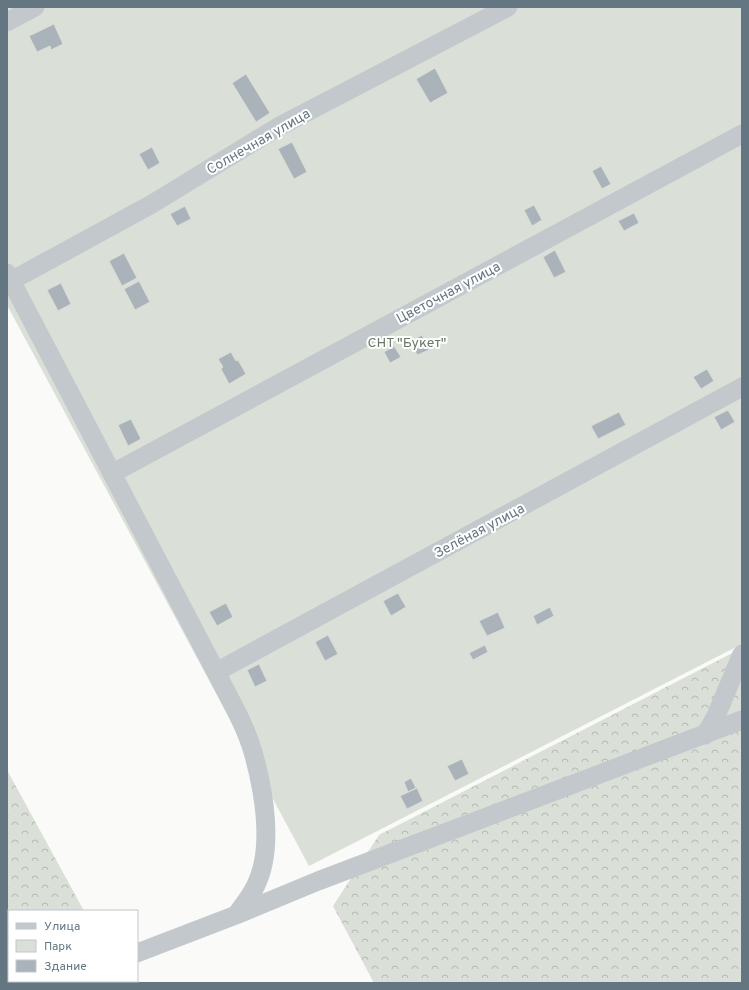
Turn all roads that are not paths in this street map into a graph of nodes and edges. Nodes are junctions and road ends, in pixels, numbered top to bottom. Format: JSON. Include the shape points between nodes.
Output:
{"nodes":[{"id":1,"x":35,"y":7,"type":"edge"},
{"id":2,"x":508,"y":7,"type":"edge"},
{"id":3,"x":7,"y":22,"type":"edge"},
{"id":4,"x":742,"y":134,"type":"edge"},
{"id":5,"x":9,"y":277,"type":"edge"},
{"id":6,"x":742,"y":387,"type":"edge"},
{"id":7,"x":112,"y":473,"type":"junction"},
{"id":8,"x":742,"y":654,"type":"edge"},
{"id":9,"x":216,"y":672,"type":"junction"},
{"id":10,"x":742,"y":720,"type":"edge"},
{"id":11,"x":705,"y":735,"type":"junction"},
{"id":12,"x":236,"y":916,"type":"junction"},
{"id":13,"x":138,"y":953,"type":"edge"}],
"edges":[{"from":1,"to":3,"type":"street"},
{"from":2,"to":5,"type":"street","name":"Солнечная улица","via":[[278,127],[152,204]]},
{"from":4,"to":7,"type":"street","name":"Цветочная улица"},
{"from":5,"to":7,"type":"street"},
{"from":6,"to":9,"type":"street","name":"Зелёная улица"},
{"from":7,"to":9,"type":"street"},
{"from":8,"to":11,"type":"street","via":[[716,716]]},
{"from":9,"to":12,"type":"street","via":[[253,752],[266,825],[264,863],[256,884]]},
{"from":10,"to":11,"type":"street"},
{"from":11,"to":12,"type":"street","via":[[318,881]]},
{"from":12,"to":13,"type":"street"}]}
